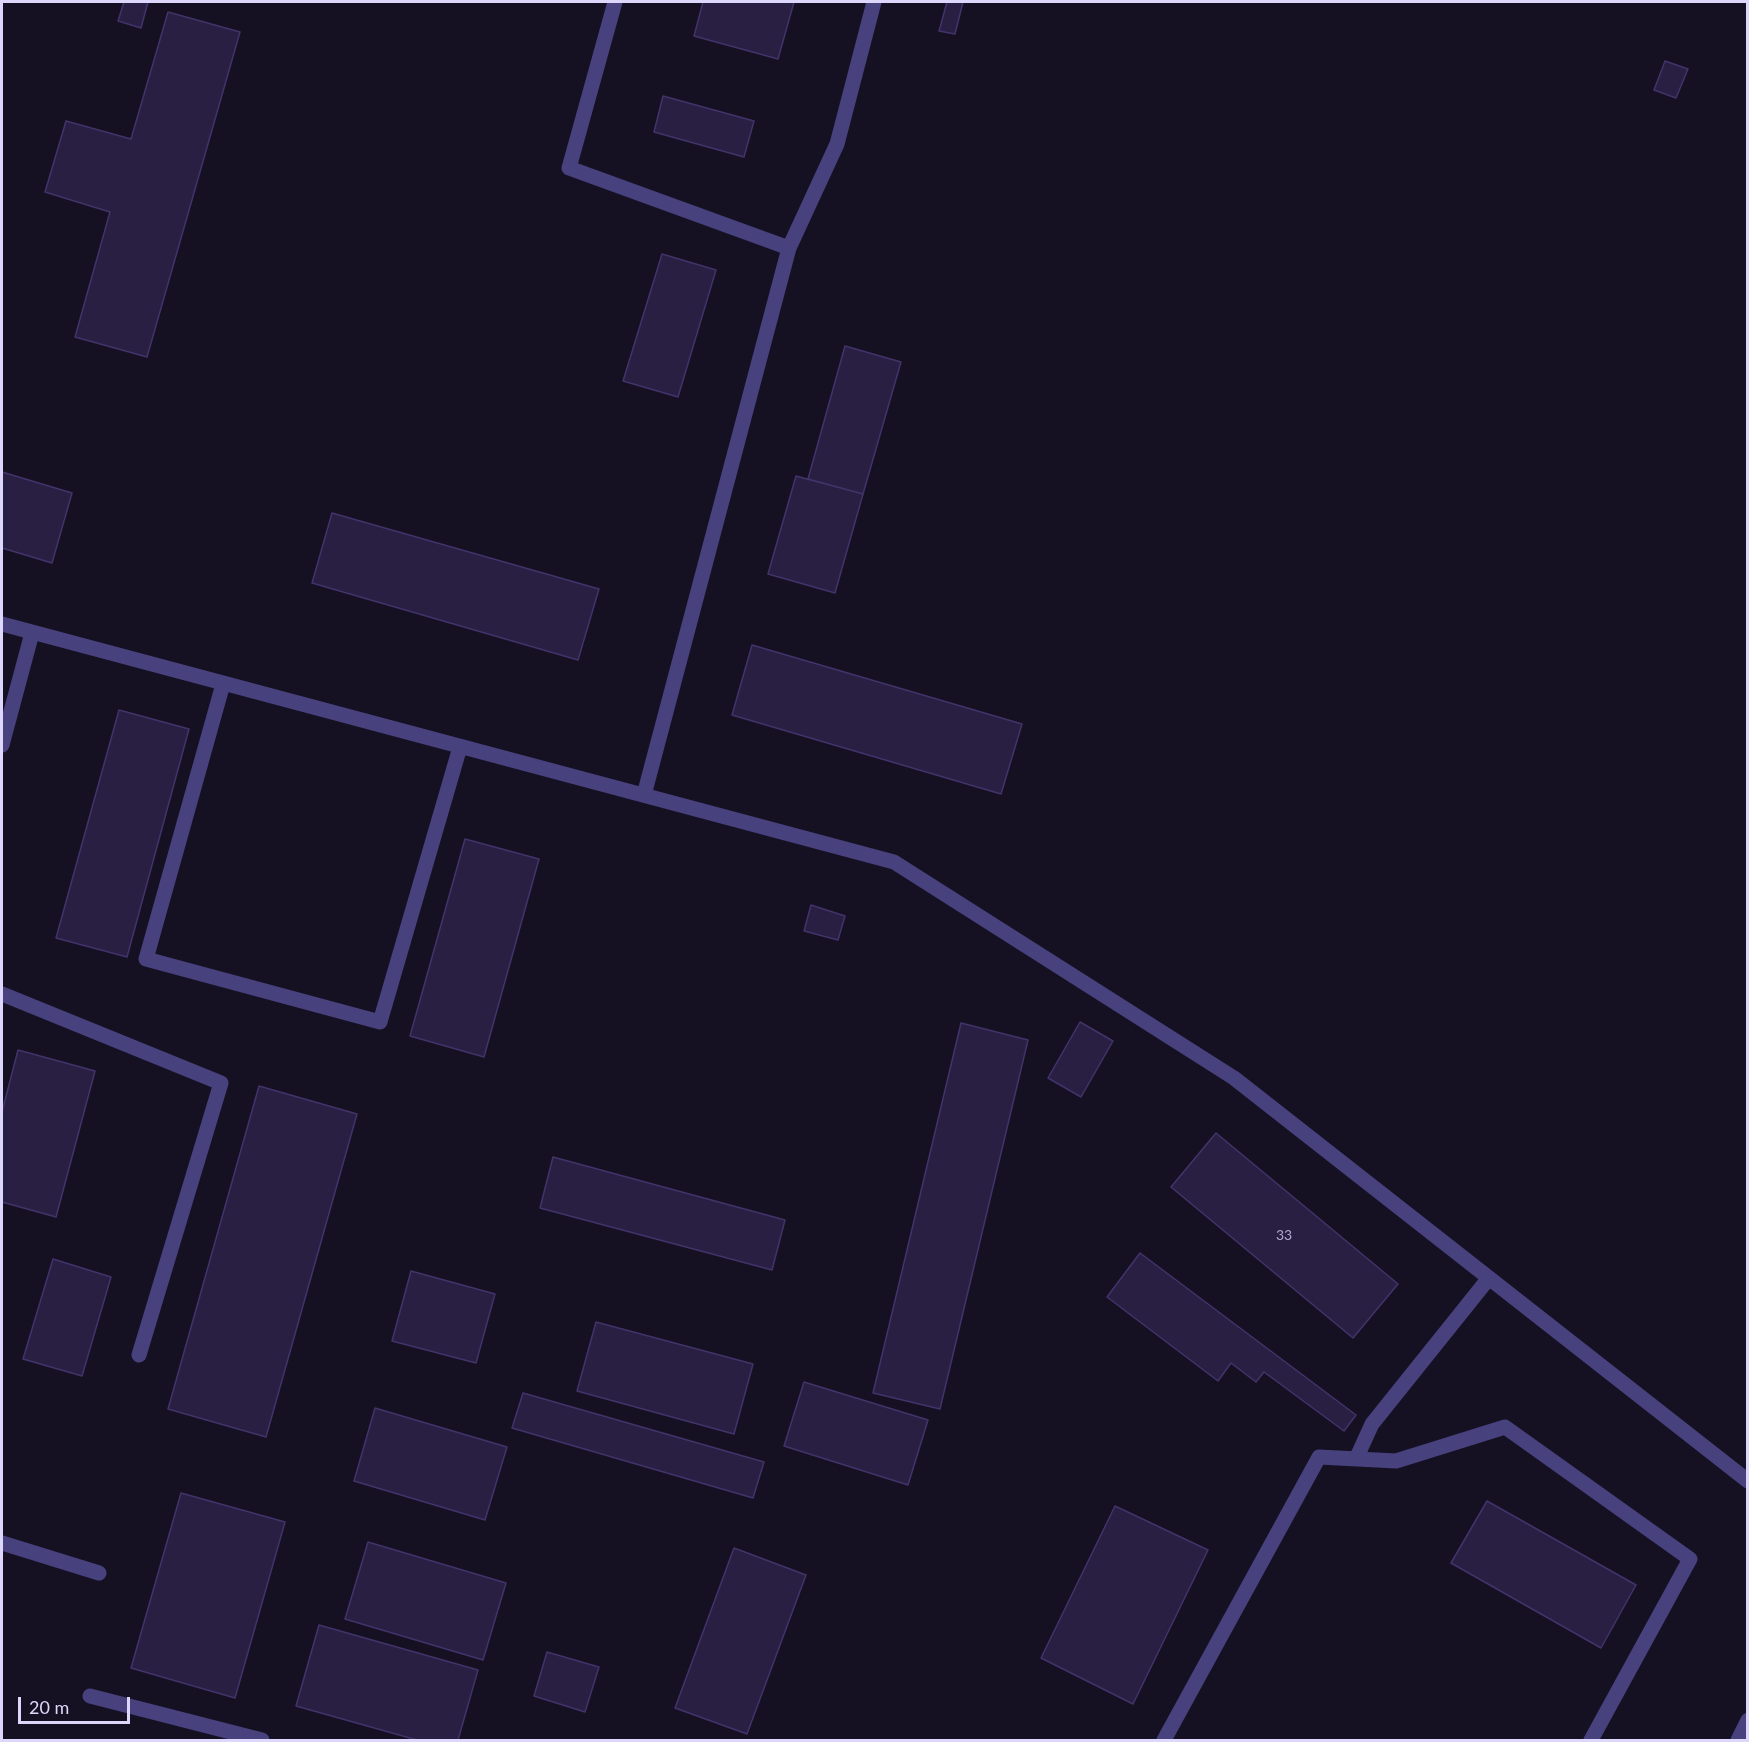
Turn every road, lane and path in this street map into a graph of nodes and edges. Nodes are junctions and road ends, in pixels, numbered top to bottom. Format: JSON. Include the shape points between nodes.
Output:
{"nodes":[{"id":1,"x":615,"y":2,"type":"edge"},
{"id":2,"x":874,"y":2,"type":"edge"},
{"id":3,"x":789,"y":248,"type":"junction"},
{"id":4,"x":2,"y":624,"type":"edge"},
{"id":5,"x":32,"y":633,"type":"junction"},
{"id":6,"x":224,"y":684,"type":"junction"},
{"id":7,"x":2,"y":745,"type":"edge"},
{"id":8,"x":460,"y":747,"type":"junction"},
{"id":9,"x":644,"y":795,"type":"junction"},
{"id":10,"x":2,"y":994,"type":"edge"},
{"id":11,"x":1489,"y":1278,"type":"junction"},
{"id":12,"x":139,"y":1356,"type":"dead end"},
{"id":13,"x":1356,"y":1459,"type":"junction"},
{"id":14,"x":1748,"y":1481,"type":"edge"},
{"id":15,"x":2,"y":1543,"type":"edge"},
{"id":16,"x":99,"y":1572,"type":"dead end"},
{"id":17,"x":90,"y":1696,"type":"dead end"},
{"id":18,"x":1748,"y":1720,"type":"edge"},
{"id":19,"x":262,"y":1740,"type":"edge"},
{"id":20,"x":1164,"y":1740,"type":"edge"},
{"id":21,"x":1591,"y":1740,"type":"edge"},
{"id":22,"x":1738,"y":1740,"type":"edge"}],
"edges":[{"from":1,"to":3,"type":"lane","via":[[569,168]]},
{"from":2,"to":3,"type":"lane","via":[[837,144]]},
{"from":3,"to":9,"type":"lane"},
{"from":4,"to":5,"type":"lane"},
{"from":5,"to":6,"type":"lane"},
{"from":5,"to":7,"type":"lane"},
{"from":6,"to":8,"type":"lane"},
{"from":6,"to":8,"type":"lane","via":[[146,959],[380,1022]]},
{"from":8,"to":9,"type":"lane"},
{"from":9,"to":11,"type":"lane","via":[[894,862],[1234,1078]]},
{"from":10,"to":12,"type":"lane","via":[[221,1083]]},
{"from":11,"to":13,"type":"lane","via":[[1372,1424]]},
{"from":11,"to":14,"type":"lane"},
{"from":13,"to":20,"type":"lane","via":[[1318,1457]]},
{"from":13,"to":21,"type":"lane","via":[[1396,1461],[1506,1427],[1690,1559]]},
{"from":15,"to":16,"type":"lane"},
{"from":17,"to":19,"type":"lane"},
{"from":18,"to":22,"type":"lane"}]}
